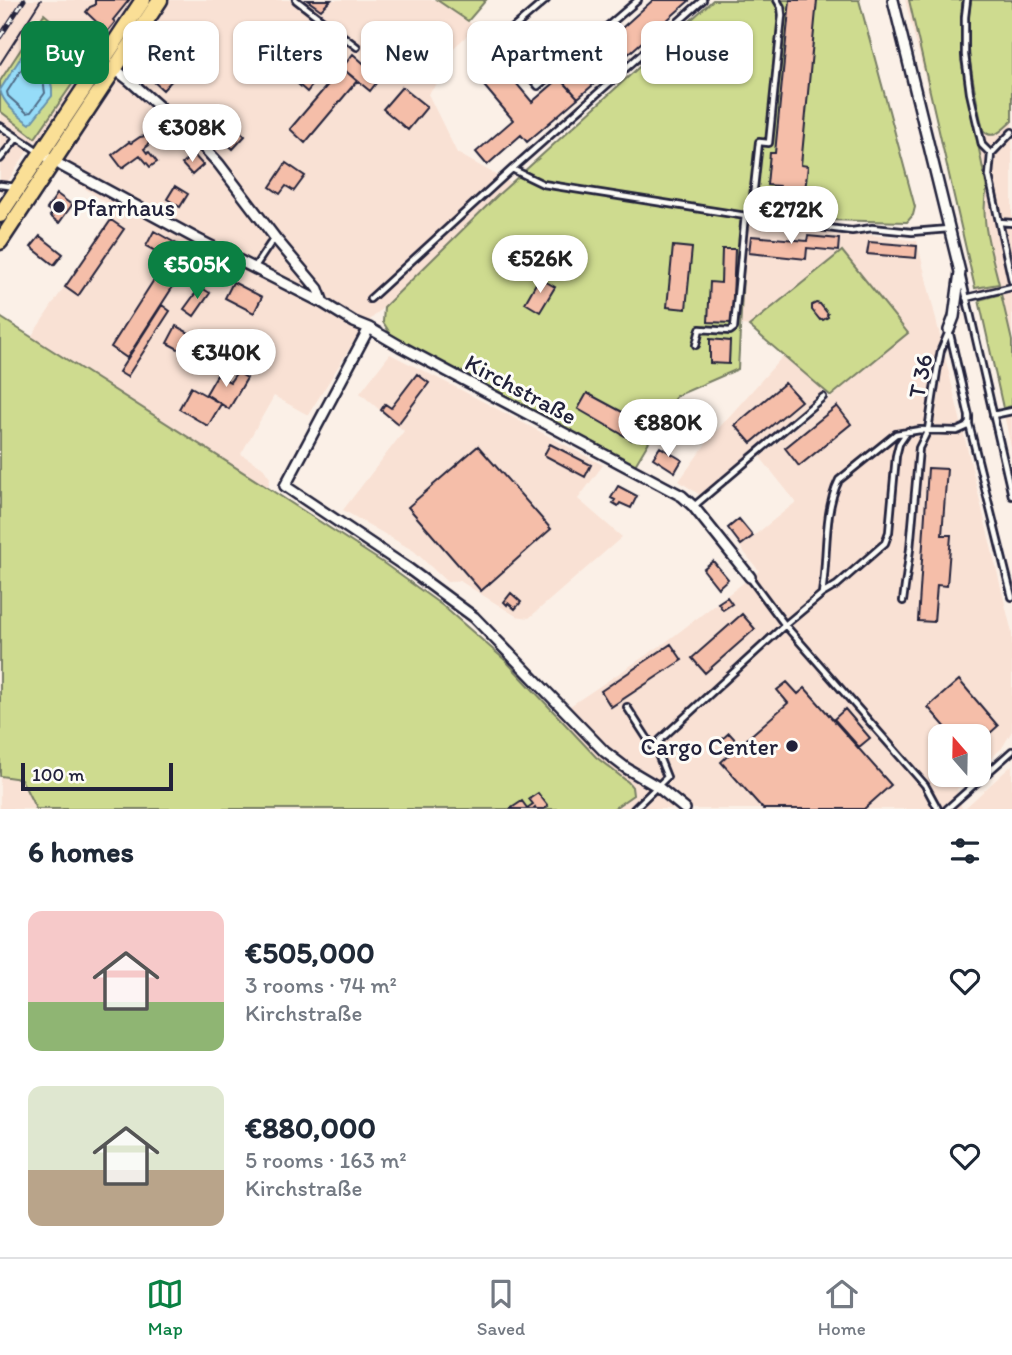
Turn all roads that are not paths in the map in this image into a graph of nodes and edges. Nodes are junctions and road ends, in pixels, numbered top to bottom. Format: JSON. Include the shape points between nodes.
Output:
{"nodes":[{"id":1,"x":160,"y":0,"type":"edge"},
{"id":2,"x":296,"y":0,"type":"edge"},
{"id":3,"x":546,"y":0,"type":"edge"},
{"id":4,"x":638,"y":0,"type":"edge"},
{"id":5,"x":703,"y":0,"type":"edge"},
{"id":6,"x":777,"y":0,"type":"edge"},
{"id":7,"x":892,"y":0,"type":"edge"},
{"id":8,"x":967,"y":0,"type":"edge"},
{"id":9,"x":141,"y":1,"type":"edge"},
{"id":10,"x":357,"y":47,"type":"dead end"},
{"id":11,"x":109,"y":51,"type":"edge"},
{"id":12,"x":109,"y":71,"type":"edge"},
{"id":13,"x":113,"y":72,"type":"junction"},
{"id":14,"x":89,"y":84,"type":"edge"},
{"id":15,"x":0,"y":126,"type":"edge"},
{"id":16,"x":1012,"y":132,"type":"edge"},
{"id":17,"x":17,"y":138,"type":"junction"},
{"id":18,"x":991,"y":154,"type":"junction"},
{"id":19,"x":47,"y":158,"type":"junction"},
{"id":20,"x":0,"y":159,"type":"edge"},
{"id":21,"x":512,"y":169,"type":"junction"},
{"id":22,"x":0,"y":186,"type":"edge"},
{"id":23,"x":18,"y":187,"type":"junction"},
{"id":24,"x":0,"y":215,"type":"edge"},
{"id":25,"x":745,"y":215,"type":"junction"},
{"id":26,"x":751,"y":216,"type":"junction"},
{"id":27,"x":999,"y":222,"type":"junction"},
{"id":28,"x":1012,"y":223,"type":"edge"},
{"id":29,"x":950,"y":229,"type":"junction"},
{"id":30,"x":276,"y":239,"type":"junction"},
{"id":31,"x":0,"y":242,"type":"edge"},
{"id":32,"x":253,"y":268,"type":"junction"},
{"id":33,"x":960,"y":272,"type":"junction"},
{"id":34,"x":1012,"y":281,"type":"edge"},
{"id":35,"x":1012,"y":287,"type":"edge"},
{"id":36,"x":966,"y":298,"type":"junction"},
{"id":37,"x":370,"y":299,"type":"dead end"},
{"id":38,"x":323,"y":303,"type":"junction"},
{"id":39,"x":369,"y":328,"type":"junction"},
{"id":40,"x":949,"y":330,"type":"junction"},
{"id":41,"x":696,"y":345,"type":"dead end"},
{"id":42,"x":823,"y":397,"type":"dead end"},
{"id":43,"x":1012,"y":411,"type":"edge"},
{"id":44,"x":993,"y":415,"type":"junction"},
{"id":45,"x":969,"y":423,"type":"junction"},
{"id":46,"x":928,"y":430,"type":"junction"},
{"id":47,"x":908,"y":431,"type":"junction"},
{"id":48,"x":1012,"y":496,"type":"edge"},
{"id":49,"x":693,"y":506,"type":"junction"},
{"id":50,"x":750,"y":577,"type":"joint"},
{"id":51,"x":822,"y":594,"type":"junction"},
{"id":52,"x":1012,"y":597,"type":"edge"},
{"id":53,"x":903,"y":601,"type":"dead end"},
{"id":54,"x":785,"y":625,"type":"junction"},
{"id":55,"x":627,"y":707,"type":"dead end"},
{"id":56,"x":1012,"y":751,"type":"edge"},
{"id":57,"x":657,"y":752,"type":"junction"},
{"id":58,"x":658,"y":787,"type":"junction"},
{"id":59,"x":634,"y":809,"type":"edge"},
{"id":60,"x":685,"y":809,"type":"edge"},
{"id":61,"x":937,"y":809,"type":"edge"},
{"id":62,"x":947,"y":809,"type":"edge"}],
"edges":[{"from":1,"to":13,"type":"main road"},
{"from":2,"to":10,"type":"lane"},
{"from":3,"to":4,"type":"lane","via":[[499,40],[538,86]]},
{"from":5,"to":21,"type":"lane"},
{"from":6,"to":26,"type":"lane","via":[[782,15],[769,143],[760,142]]},
{"from":7,"to":29,"type":"street"},
{"from":8,"to":18,"type":"lane","via":[[965,55],[970,93],[982,145]]},
{"from":9,"to":11,"type":"main road"},
{"from":12,"to":13,"type":"street","name":"Kirchstraße"},
{"from":13,"to":19,"type":"main road"},
{"from":13,"to":30,"type":"street","name":"Kirchstraße","via":[[127,78],[199,142]]},
{"from":14,"to":19,"type":"main road"},
{"from":15,"to":17,"type":"lane"},
{"from":16,"to":18,"type":"lane"},
{"from":17,"to":19,"type":"lane"},
{"from":17,"to":20,"type":"lane"},
{"from":18,"to":27,"type":"lane","via":[[989,176]]},
{"from":19,"to":23,"type":"main road"},
{"from":19,"to":31,"type":"main road"},
{"from":19,"to":32,"type":"street","name":"Kirchstraße"},
{"from":21,"to":25,"type":"lane","via":[[543,184]]},
{"from":21,"to":37,"type":"lane"},
{"from":22,"to":23,"type":"lane"},
{"from":23,"to":24,"type":"main road"},
{"from":25,"to":26,"type":"lane"},
{"from":25,"to":41,"type":"lane","via":[[734,328],[700,329]]},
{"from":26,"to":29,"type":"lane","via":[[852,231]]},
{"from":27,"to":28,"type":"lane"},
{"from":27,"to":34,"type":"lane"},
{"from":29,"to":33,"type":"street"},
{"from":30,"to":32,"type":"lane"},
{"from":30,"to":38,"type":"street","name":"Kirchstraße","via":[[318,289]]},
{"from":32,"to":38,"type":"street","name":"Kirchstraße"},
{"from":33,"to":36,"type":"lane"},
{"from":33,"to":40,"type":"street"},
{"from":35,"to":36,"type":"lane"},
{"from":36,"to":44,"type":"lane"},
{"from":38,"to":39,"type":"street","name":"Kirchstraße"},
{"from":39,"to":49,"type":"street","name":"Kirchstraße"},
{"from":39,"to":58,"type":"street","via":[[285,486],[474,617],[605,752]]},
{"from":40,"to":45,"type":"lane"},
{"from":40,"to":46,"type":"lane","name":"T 36","via":[[941,350]]},
{"from":42,"to":49,"type":"lane"},
{"from":43,"to":44,"type":"lane"},
{"from":44,"to":48,"type":"lane"},
{"from":45,"to":46,"type":"lane","via":[[957,431]]},
{"from":45,"to":52,"type":"lane"},
{"from":46,"to":47,"type":"lane"},
{"from":46,"to":53,"type":"lane","name":"T 36","via":[[919,448]]},
{"from":47,"to":51,"type":"lane","via":[[896,456],[888,538]]},
{"from":47,"to":51,"type":"lane","via":[[888,439],[839,480],[829,520]]},
{"from":49,"to":50,"type":"street","name":"Kirchstraße"},
{"from":50,"to":54,"type":"lane"},
{"from":51,"to":54,"type":"lane"},
{"from":54,"to":57,"type":"lane","via":[[660,740]]},
{"from":54,"to":61,"type":"lane","via":[[925,785]]},
{"from":55,"to":57,"type":"lane"},
{"from":56,"to":62,"type":"lane"},
{"from":57,"to":58,"type":"lane","via":[[667,777]]},
{"from":58,"to":59,"type":"lane"},
{"from":58,"to":60,"type":"street"}]}
